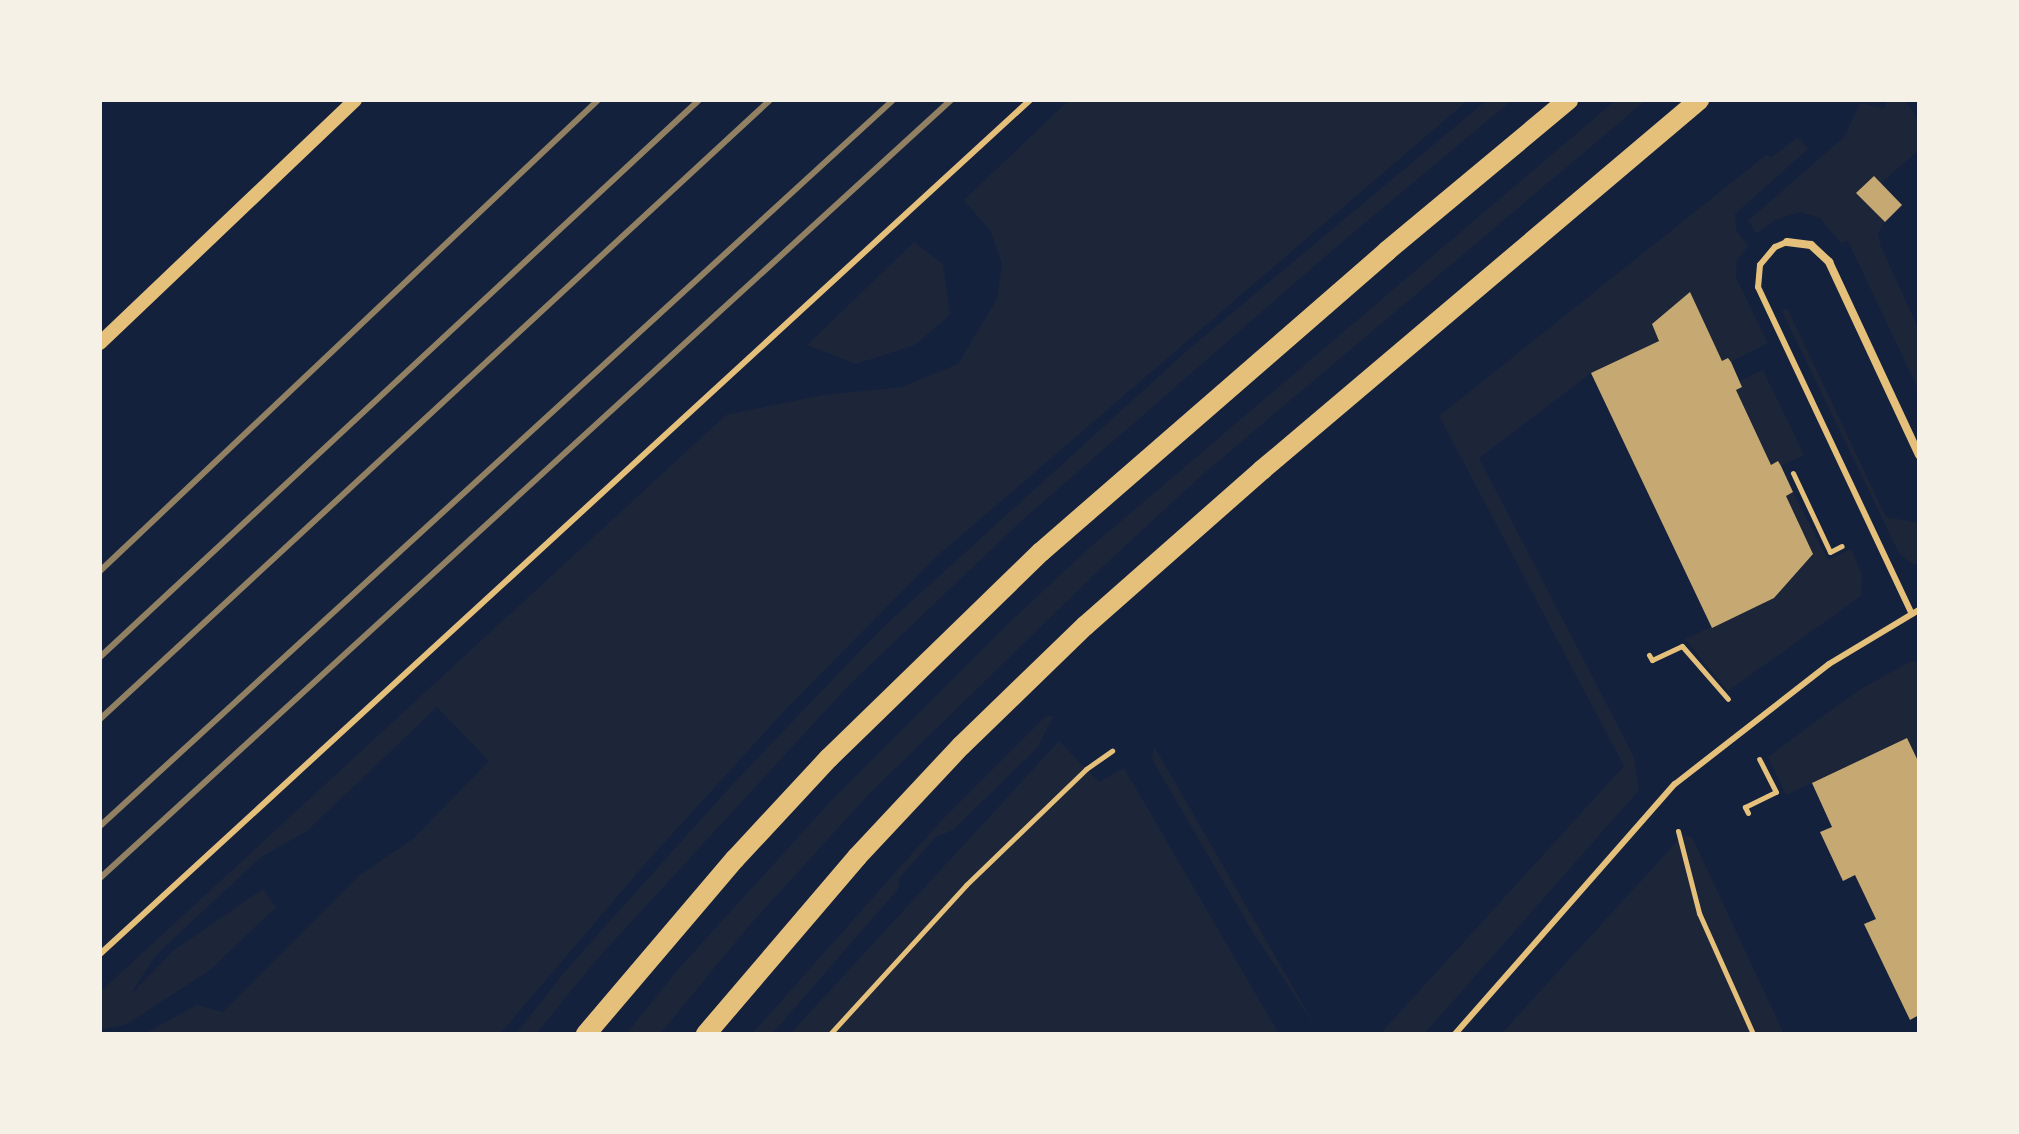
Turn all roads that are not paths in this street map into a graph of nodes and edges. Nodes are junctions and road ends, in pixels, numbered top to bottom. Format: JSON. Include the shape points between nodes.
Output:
{"nodes":[{"id":1,"x":355,"y":100,"type":"edge"},
{"id":2,"x":1030,"y":100,"type":"edge"},
{"id":3,"x":1568,"y":100,"type":"edge"},
{"id":4,"x":1699,"y":100,"type":"edge"},
{"id":5,"x":1787,"y":242,"type":"joint"},
{"id":6,"x":100,"y":343,"type":"edge"},
{"id":7,"x":1919,"y":455,"type":"edge"},
{"id":8,"x":1916,"y":612,"type":"edge"},
{"id":9,"x":100,"y":954,"type":"edge"},
{"id":10,"x":586,"y":1034,"type":"edge"},
{"id":11,"x":706,"y":1034,"type":"edge"},
{"id":12,"x":1455,"y":1034,"type":"edge"}],
"edges":[{"from":1,"to":6,"type":"street"},
{"from":2,"to":9,"type":"lane"},
{"from":3,"to":10,"type":"main road","via":[[1041,552],[829,758]]},
{"from":4,"to":11,"type":"main road","via":[[1085,626],[857,857]]},
{"from":5,"to":7,"type":"street","via":[[1811,245],[1829,262]]},
{"from":5,"to":8,"type":"lane","via":[[1767,254],[1758,287]]},
{"from":8,"to":12,"type":"lane","via":[[1829,664],[1675,784]]}]}
